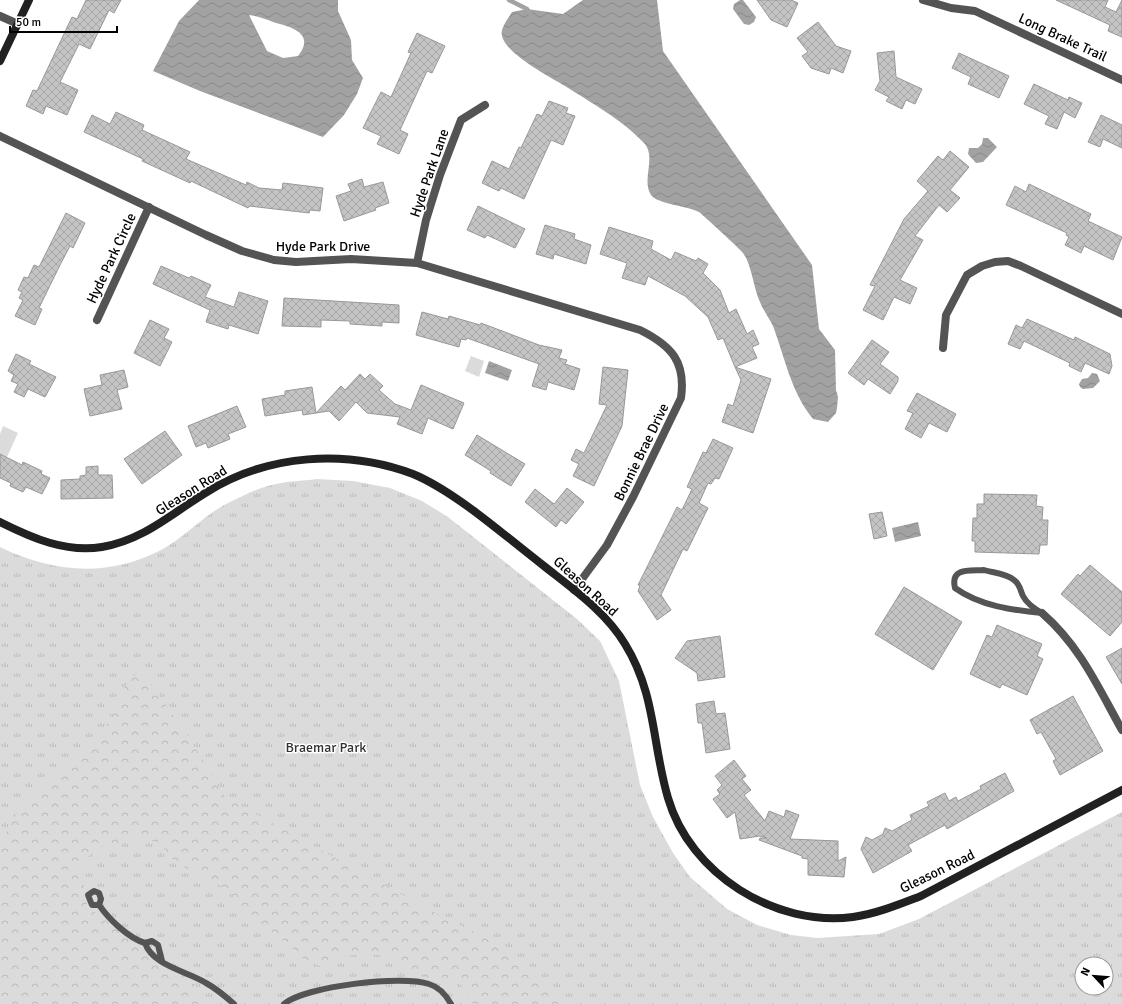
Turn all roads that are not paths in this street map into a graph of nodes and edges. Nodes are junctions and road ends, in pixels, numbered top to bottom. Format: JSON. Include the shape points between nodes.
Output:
{"nodes":[{"id":1,"x":29,"y":0,"type":"edge"},
{"id":2,"x":923,"y":0,"type":"edge"},
{"id":3,"x":0,"y":16,"type":"edge"},
{"id":4,"x":18,"y":24,"type":"junction"},
{"id":5,"x":0,"y":61,"type":"edge"},
{"id":6,"x":1122,"y":80,"type":"edge"},
{"id":7,"x":485,"y":105,"type":"dead end"},
{"id":8,"x":0,"y":136,"type":"edge"},
{"id":9,"x":149,"y":207,"type":"junction"},
{"id":10,"x":417,"y":263,"type":"junction"},
{"id":11,"x":1122,"y":314,"type":"edge"},
{"id":12,"x":97,"y":320,"type":"dead end"},
{"id":13,"x":640,"y":330,"type":"joint"},
{"id":14,"x":943,"y":348,"type":"dead end"},
{"id":15,"x":0,"y":522,"type":"edge"},
{"id":16,"x":574,"y":590,"type":"junction"},
{"id":17,"x":1042,"y":613,"type":"junction"},
{"id":18,"x":1122,"y":730,"type":"edge"},
{"id":19,"x":1122,"y":790,"type":"edge"},
{"id":20,"x":99,"y":905,"type":"dead end"},
{"id":21,"x":145,"y":943,"type":"junction"},
{"id":22,"x":162,"y":961,"type":"junction"},
{"id":23,"x":234,"y":1004,"type":"edge"},
{"id":24,"x":284,"y":1004,"type":"edge"},
{"id":25,"x":451,"y":1004,"type":"edge"}],
"edges":[{"from":1,"to":4,"type":"street"},
{"from":2,"to":6,"type":"street","name":"Long Brake Trail","via":[[951,8],[975,11]]},
{"from":3,"to":4,"type":"street"},
{"from":4,"to":5,"type":"street"},
{"from":7,"to":10,"type":"street","name":"Hyde Park Lane","via":[[461,120],[426,220]]},
{"from":8,"to":9,"type":"street","name":"Hyde Park Drive"},
{"from":9,"to":10,"type":"street","name":"Hyde Park Drive","via":[[242,251],[274,260],[296,262],[351,259]]},
{"from":9,"to":12,"type":"street","name":"Hyde Park Circle"},
{"from":10,"to":13,"type":"street","name":"Hyde Park Drive"},
{"from":11,"to":14,"type":"street","via":[[1022,266],[1008,261],[995,262],[967,275],[946,315]]},
{"from":13,"to":16,"type":"street","name":"Bonnie Brae Drive","via":[[667,346],[679,363],[684,381],[681,398],[634,497],[607,545]]},
{"from":15,"to":16,"type":"street","name":"Gleason Road","via":[[45,542],[75,547],[100,547],[127,541],[154,528],[208,491],[242,474],[275,464],[309,458],[344,459],[379,464],[414,475],[445,490]]},
{"from":16,"to":19,"type":"street","name":"Gleason Road","via":[[609,622],[638,667],[648,694],[668,801],[682,831],[701,857],[726,881],[753,898],[786,911],[818,917],[853,917],[915,898]]},
{"from":17,"to":17,"type":"lane","via":[[1020,611],[979,601],[955,588],[955,575],[961,571],[984,570],[1006,575],[1014,579],[1023,597],[1032,607]]},
{"from":17,"to":18,"type":"street","via":[[1068,638],[1081,656]]},
{"from":20,"to":21,"type":"lane","via":[[126,932],[137,941]]},
{"from":21,"to":22,"type":"lane","via":[[147,950]]},
{"from":21,"to":22,"type":"lane","via":[[152,941],[158,945]]},
{"from":22,"to":23,"type":"lane","via":[[206,982]]},
{"from":24,"to":25,"type":"lane","via":[[311,992],[378,981],[405,980],[430,984],[441,991]]}]}
